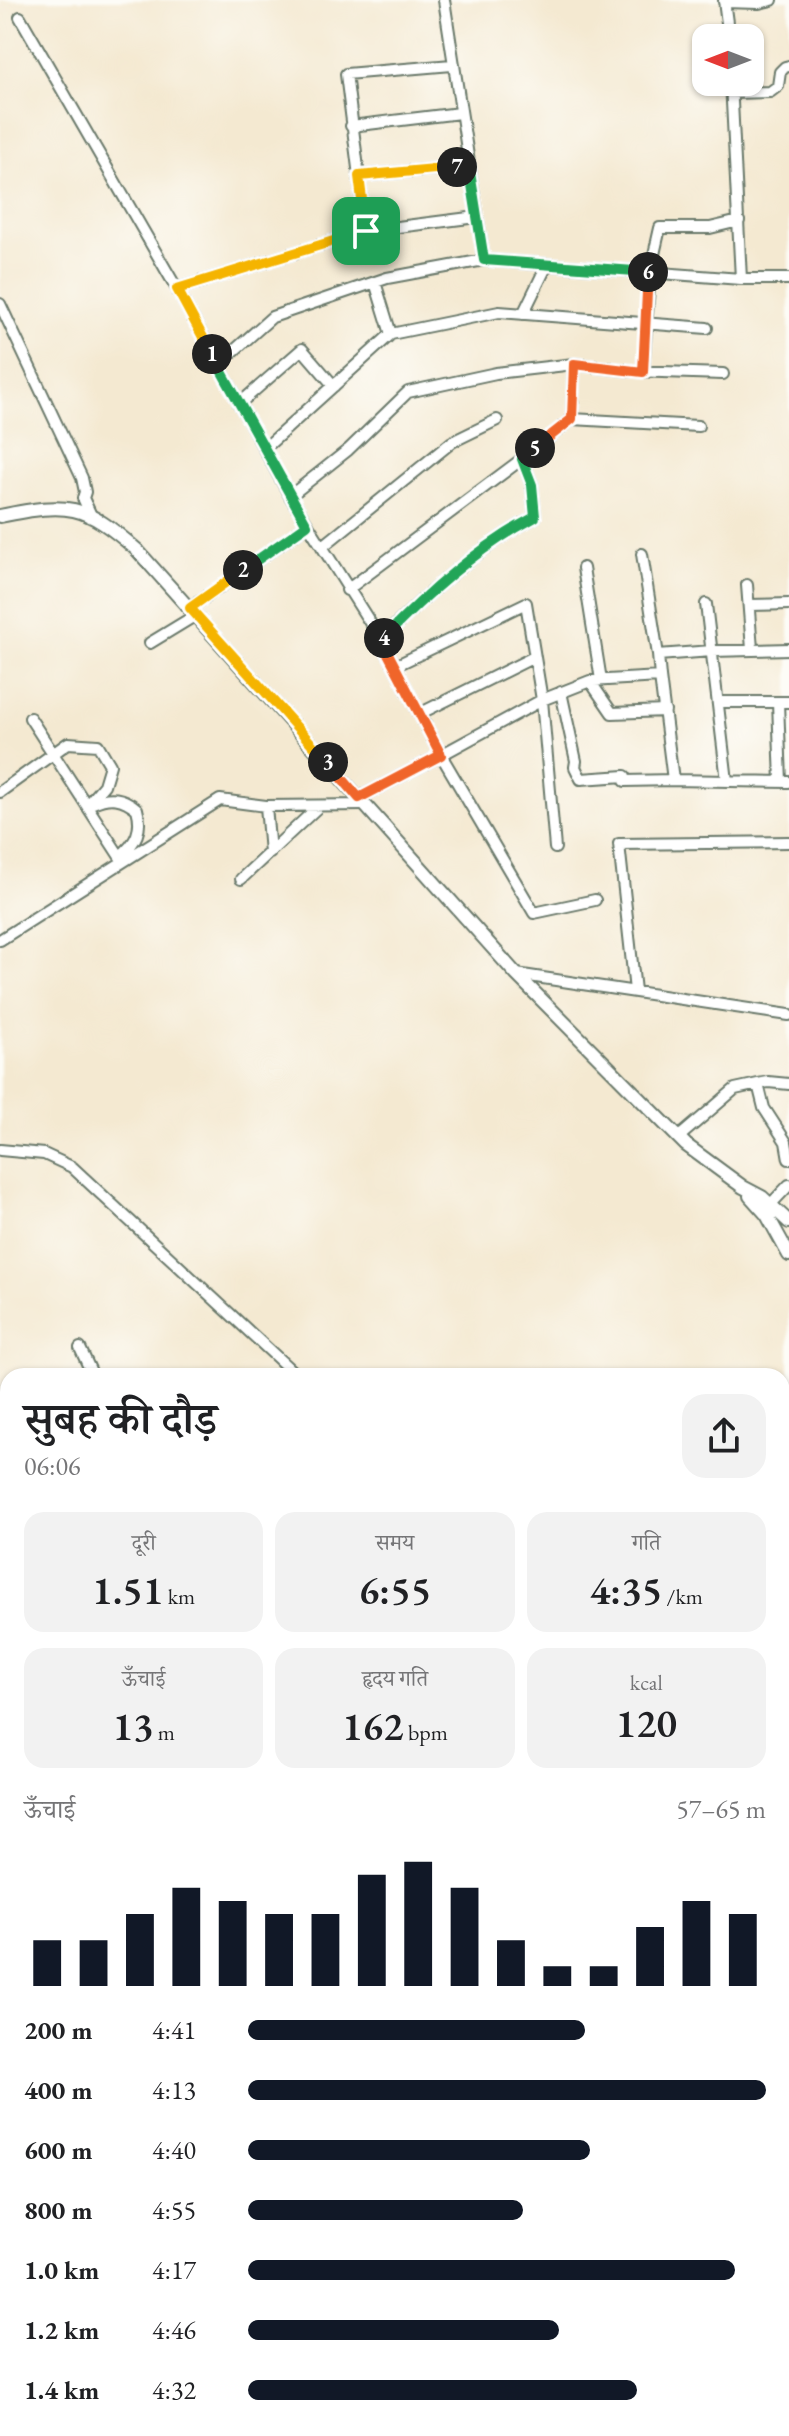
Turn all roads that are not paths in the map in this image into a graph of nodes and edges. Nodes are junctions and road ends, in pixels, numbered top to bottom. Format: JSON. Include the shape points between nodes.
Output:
{"nodes":[{"id":1,"x":444,"y":0,"type":"edge"},
{"id":2,"x":772,"y":0,"type":"edge"},
{"id":3,"x":724,"y":1,"type":"edge"},
{"id":4,"x":20,"y":17,"type":"dead end"},
{"id":5,"x":727,"y":24,"type":"edge"},
{"id":6,"x":452,"y":65,"type":"junction"},
{"id":7,"x":789,"y":66,"type":"edge"},
{"id":8,"x":764,"y":91,"type":"edge"},
{"id":9,"x":732,"y":96,"type":"edge"},
{"id":10,"x":460,"y":113,"type":"junction"},
{"id":11,"x":351,"y":126,"type":"junction"},
{"id":12,"x":469,"y":166,"type":"junction"},
{"id":13,"x":359,"y":176,"type":"junction"},
{"id":14,"x":477,"y":217,"type":"junction"},
{"id":15,"x":739,"y":221,"type":"junction"},
{"id":16,"x":366,"y":231,"type":"junction"},
{"id":17,"x":484,"y":260,"type":"junction"},
{"id":18,"x":547,"y":265,"type":"junction"},
{"id":19,"x":650,"y":272,"type":"junction"},
{"id":20,"x":741,"y":279,"type":"junction"},
{"id":21,"x":789,"y":279,"type":"edge"},
{"id":22,"x":375,"y":282,"type":"junction"},
{"id":23,"x":177,"y":289,"type":"junction"},
{"id":24,"x":0,"y":304,"type":"edge"},
{"id":25,"x":523,"y":314,"type":"junction"},
{"id":26,"x":645,"y":324,"type":"junction"},
{"id":27,"x":707,"y":328,"type":"dead end"},
{"id":28,"x":391,"y":334,"type":"junction"},
{"id":29,"x":574,"y":364,"type":"junction"},
{"id":30,"x":218,"y":365,"type":"junction"},
{"id":31,"x":643,"y":372,"type":"junction"},
{"id":32,"x":723,"y":374,"type":"dead end"},
{"id":33,"x":334,"y":386,"type":"junction"},
{"id":34,"x":239,"y":404,"type":"junction"},
{"id":35,"x":572,"y":419,"type":"junction"},
{"id":36,"x":497,"y":420,"type":"dead end"},
{"id":37,"x":698,"y":426,"type":"dead end"},
{"id":38,"x":264,"y":449,"type":"junction"},
{"id":39,"x":522,"y":459,"type":"junction"},
{"id":40,"x":290,"y":496,"type":"junction"},
{"id":41,"x":90,"y":513,"type":"junction"},
{"id":42,"x":0,"y":516,"type":"edge"},
{"id":43,"x":307,"y":525,"type":"junction"},
{"id":44,"x":322,"y":547,"type":"junction"},
{"id":45,"x":642,"y":554,"type":"dead end"},
{"id":46,"x":583,"y":568,"type":"dead end"},
{"id":47,"x":747,"y":585,"type":"dead end"},
{"id":48,"x":347,"y":590,"type":"junction"},
{"id":49,"x":706,"y":604,"type":"dead end"},
{"id":50,"x":789,"y":604,"type":"edge"},
{"id":51,"x":749,"y":605,"type":"junction"},
{"id":52,"x":193,"y":611,"type":"junction"},
{"id":53,"x":381,"y":640,"type":"junction"},
{"id":54,"x":150,"y":643,"type":"dead end"},
{"id":55,"x":752,"y":649,"type":"junction"},
{"id":56,"x":789,"y":649,"type":"edge"},
{"id":57,"x":712,"y":651,"type":"junction"},
{"id":58,"x":658,"y":655,"type":"junction"},
{"id":59,"x":534,"y":657,"type":"junction"},
{"id":60,"x":395,"y":666,"type":"junction"},
{"id":61,"x":660,"y":677,"type":"junction"},
{"id":62,"x":596,"y":680,"type":"junction"},
{"id":63,"x":561,"y":692,"type":"junction"},
{"id":64,"x":542,"y":700,"type":"junction"},
{"id":65,"x":719,"y":702,"type":"junction"},
{"id":66,"x":784,"y":702,"type":"edge"},
{"id":67,"x":665,"y":711,"type":"junction"},
{"id":68,"x":421,"y":713,"type":"junction"},
{"id":69,"x":30,"y":718,"type":"dead end"},
{"id":70,"x":55,"y":755,"type":"junction"},
{"id":71,"x":441,"y":755,"type":"junction"},
{"id":72,"x":673,"y":780,"type":"junction"},
{"id":73,"x":727,"y":781,"type":"junction"},
{"id":74,"x":785,"y":782,"type":"edge"},
{"id":75,"x":0,"y":792,"type":"edge"},
{"id":76,"x":362,"y":801,"type":"junction"},
{"id":77,"x":87,"y":805,"type":"junction"},
{"id":78,"x":266,"y":806,"type":"junction"},
{"id":79,"x":318,"y":807,"type":"junction"},
{"id":80,"x":789,"y":842,"type":"edge"},
{"id":81,"x":555,"y":848,"type":"dead end"},
{"id":82,"x":270,"y":853,"type":"junction"},
{"id":83,"x":121,"y":858,"type":"junction"},
{"id":84,"x":241,"y":879,"type":"dead end"},
{"id":85,"x":595,"y":900,"type":"dead end"},
{"id":86,"x":0,"y":940,"type":"edge"},
{"id":87,"x":516,"y":974,"type":"junction"},
{"id":88,"x":635,"y":991,"type":"junction"},
{"id":89,"x":789,"y":1015,"type":"edge"},
{"id":90,"x":758,"y":1084,"type":"junction"},
{"id":91,"x":789,"y":1084,"type":"edge"},
{"id":92,"x":679,"y":1137,"type":"junction"},
{"id":93,"x":0,"y":1150,"type":"edge"},
{"id":94,"x":789,"y":1159,"type":"edge"},
{"id":95,"x":789,"y":1185,"type":"edge"},
{"id":96,"x":743,"y":1187,"type":"junction"},
{"id":97,"x":770,"y":1205,"type":"junction"},
{"id":98,"x":789,"y":1222,"type":"edge"},
{"id":99,"x":789,"y":1255,"type":"edge"},
{"id":100,"x":80,"y":1348,"type":"dead end"},
{"id":101,"x":89,"y":1368,"type":"edge"},
{"id":102,"x":288,"y":1368,"type":"edge"}],
"edges":[{"from":1,"to":6,"type":"street"},
{"from":2,"to":3,"type":"street"},
{"from":3,"to":5,"type":"street"},
{"from":4,"to":23,"type":"street"},
{"from":6,"to":10,"type":"street"},
{"from":6,"to":11,"type":"street","via":[[346,74]]},
{"from":7,"to":8,"type":"street","via":[[780,72],[778,86]]},
{"from":9,"to":15,"type":"street"},
{"from":10,"to":11,"type":"street"},
{"from":10,"to":12,"type":"street"},
{"from":11,"to":13,"type":"street"},
{"from":12,"to":13,"type":"street"},
{"from":12,"to":14,"type":"street"},
{"from":13,"to":16,"type":"street"},
{"from":14,"to":16,"type":"street"},
{"from":14,"to":17,"type":"street"},
{"from":15,"to":19,"type":"street","via":[[710,228],[660,228]]},
{"from":15,"to":20,"type":"street"},
{"from":16,"to":23,"type":"street"},
{"from":17,"to":18,"type":"street"},
{"from":17,"to":22,"type":"street"},
{"from":18,"to":19,"type":"street"},
{"from":18,"to":25,"type":"street"},
{"from":19,"to":20,"type":"street"},
{"from":19,"to":26,"type":"street"},
{"from":20,"to":21,"type":"street"},
{"from":22,"to":28,"type":"street"},
{"from":22,"to":30,"type":"street","via":[[272,317]]},
{"from":23,"to":30,"type":"street"},
{"from":24,"to":41,"type":"street","via":[[82,478]]},
{"from":25,"to":26,"type":"street"},
{"from":25,"to":28,"type":"street","via":[[499,312]]},
{"from":26,"to":27,"type":"street"},
{"from":26,"to":31,"type":"street"},
{"from":28,"to":33,"type":"street"},
{"from":29,"to":31,"type":"street"},
{"from":29,"to":35,"type":"street"},
{"from":29,"to":40,"type":"street","via":[[496,373],[408,392]]},
{"from":30,"to":34,"type":"street"},
{"from":31,"to":32,"type":"street"},
{"from":33,"to":34,"type":"street","via":[[302,349]]},
{"from":33,"to":38,"type":"street"},
{"from":34,"to":38,"type":"street"},
{"from":35,"to":37,"type":"street"},
{"from":35,"to":39,"type":"street"},
{"from":36,"to":44,"type":"street","via":[[452,442]]},
{"from":38,"to":40,"type":"street"},
{"from":39,"to":48,"type":"street"},
{"from":39,"to":53,"type":"street","via":[[532,485],[535,517],[504,533],[415,605]]},
{"from":40,"to":43,"type":"street"},
{"from":41,"to":42,"type":"street","via":[[46,507]]},
{"from":41,"to":52,"type":"street","via":[[137,550]]},
{"from":43,"to":44,"type":"street"},
{"from":43,"to":52,"type":"street"},
{"from":44,"to":48,"type":"street"},
{"from":45,"to":58,"type":"street"},
{"from":46,"to":62,"type":"street"},
{"from":47,"to":51,"type":"street"},
{"from":48,"to":53,"type":"street"},
{"from":49,"to":57,"type":"street"},
{"from":50,"to":51,"type":"street"},
{"from":51,"to":55,"type":"street"},
{"from":52,"to":54,"type":"street"},
{"from":52,"to":76,"type":"street"},
{"from":53,"to":60,"type":"street"},
{"from":55,"to":56,"type":"street"},
{"from":55,"to":57,"type":"street"},
{"from":57,"to":58,"type":"street"},
{"from":57,"to":65,"type":"street"},
{"from":58,"to":61,"type":"street"},
{"from":59,"to":60,"type":"street","via":[[526,603]]},
{"from":59,"to":64,"type":"street"},
{"from":59,"to":68,"type":"street"},
{"from":60,"to":68,"type":"street"},
{"from":61,"to":62,"type":"street"},
{"from":61,"to":67,"type":"street"},
{"from":62,"to":63,"type":"street"},
{"from":62,"to":67,"type":"street","via":[[612,713]]},
{"from":63,"to":64,"type":"street"},
{"from":63,"to":72,"type":"street","via":[[581,779]]},
{"from":64,"to":71,"type":"street"},
{"from":64,"to":81,"type":"street"},
{"from":65,"to":66,"type":"street"},
{"from":65,"to":73,"type":"street"},
{"from":66,"to":74,"type":"street"},
{"from":67,"to":72,"type":"street"},
{"from":68,"to":71,"type":"street"},
{"from":69,"to":70,"type":"street"},
{"from":70,"to":75,"type":"street"},
{"from":70,"to":77,"type":"street"},
{"from":70,"to":77,"type":"street","via":[[76,743],[98,745],[107,757],[104,785]]},
{"from":71,"to":76,"type":"street"},
{"from":71,"to":85,"type":"street","via":[[534,913]]},
{"from":72,"to":73,"type":"street"},
{"from":73,"to":74,"type":"street"},
{"from":76,"to":79,"type":"street"},
{"from":76,"to":87,"type":"street"},
{"from":77,"to":83,"type":"street"},
{"from":77,"to":83,"type":"street","via":[[119,798],[137,809],[140,832]]},
{"from":78,"to":79,"type":"street"},
{"from":78,"to":82,"type":"street"},
{"from":78,"to":83,"type":"street","via":[[220,800]]},
{"from":79,"to":82,"type":"street"},
{"from":80,"to":88,"type":"street","via":[[619,844]]},
{"from":82,"to":84,"type":"street"},
{"from":83,"to":86,"type":"street"},
{"from":87,"to":88,"type":"street"},
{"from":87,"to":92,"type":"street"},
{"from":88,"to":89,"type":"street"},
{"from":90,"to":91,"type":"street"},
{"from":90,"to":92,"type":"street","via":[[735,1089]]},
{"from":90,"to":94,"type":"street"},
{"from":92,"to":96,"type":"street"},
{"from":93,"to":102,"type":"street","via":[[44,1154],[72,1167]]},
{"from":95,"to":97,"type":"street"},
{"from":96,"to":97,"type":"street"},
{"from":96,"to":99,"type":"street","via":[[767,1215]]},
{"from":97,"to":98,"type":"street"},
{"from":100,"to":101,"type":"street"}]}
